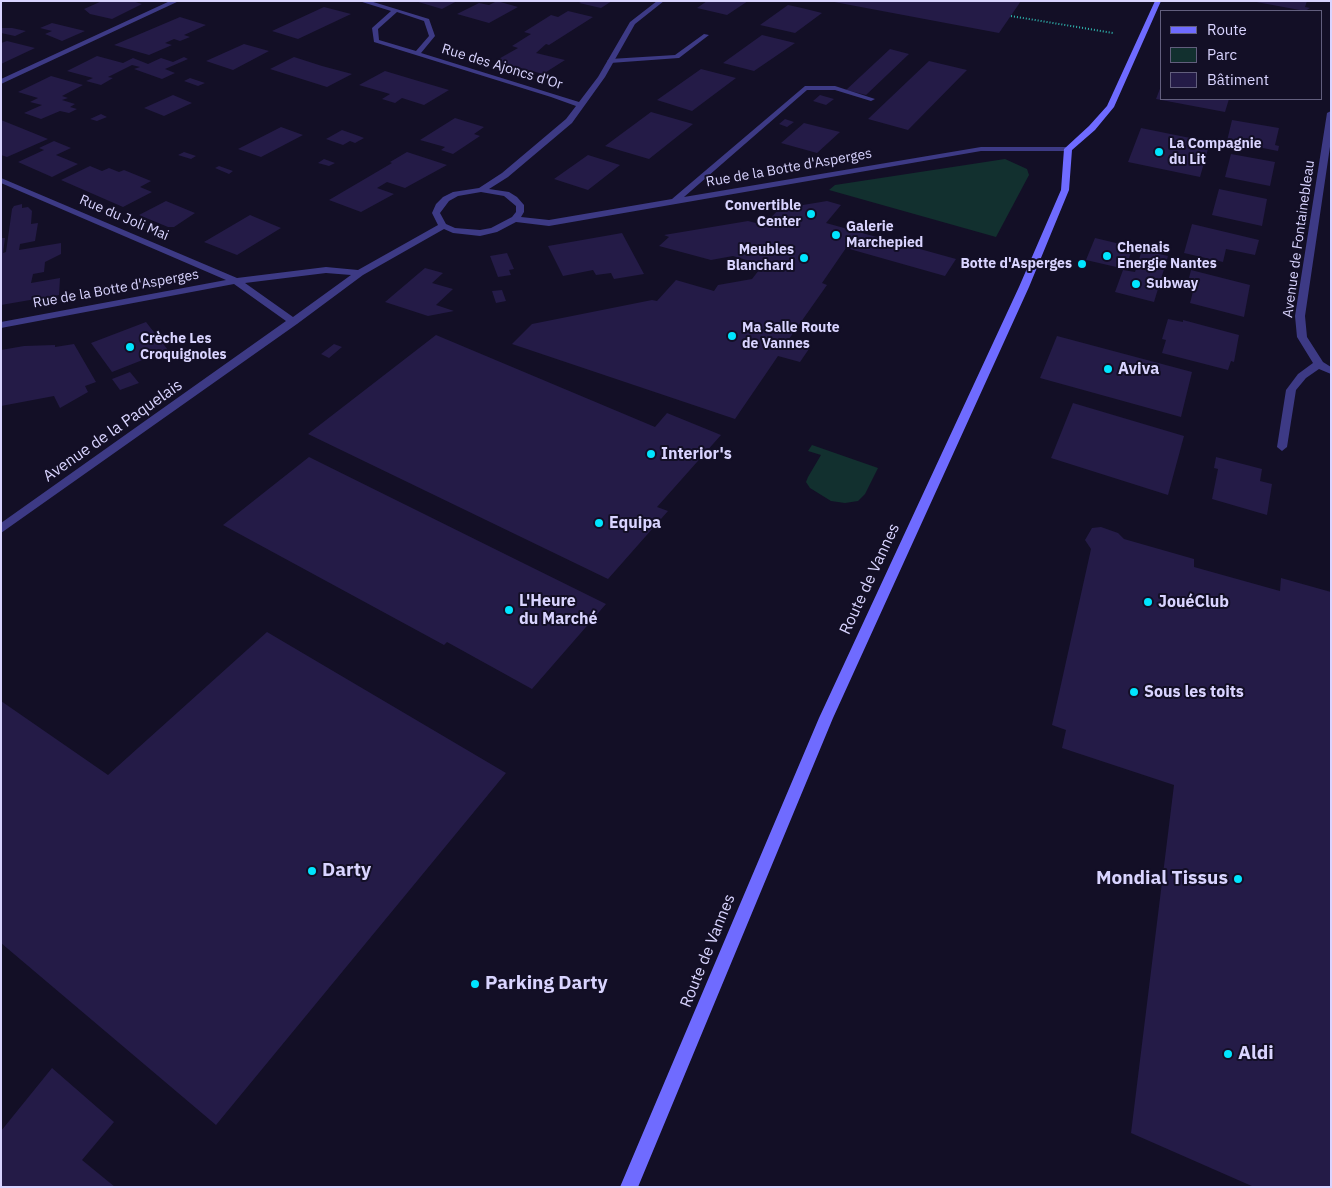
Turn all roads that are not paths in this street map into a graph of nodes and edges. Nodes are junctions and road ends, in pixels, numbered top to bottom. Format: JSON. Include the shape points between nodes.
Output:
{"nodes":[{"id":1,"x":176,"y":1,"type":"edge"},
{"id":2,"x":362,"y":1,"type":"edge"},
{"id":3,"x":661,"y":1,"type":"edge"},
{"id":4,"x":1158,"y":1,"type":"edge"},
{"id":5,"x":396,"y":10,"type":"junction"},
{"id":6,"x":706,"y":35,"type":"dead end"},
{"id":7,"x":417,"y":54,"type":"junction"},
{"id":8,"x":610,"y":61,"type":"junction"},
{"id":9,"x":1,"y":82,"type":"edge"},
{"id":10,"x":871,"y":99,"type":"dead end"},
{"id":11,"x":580,"y":105,"type":"junction"},
{"id":12,"x":1331,"y":113,"type":"edge"},
{"id":13,"x":1068,"y":149,"type":"junction"},
{"id":14,"x":1,"y":180,"type":"edge"},
{"id":15,"x":482,"y":190,"type":"junction"},
{"id":16,"x":675,"y":201,"type":"junction"},
{"id":17,"x":515,"y":219,"type":"junction"},
{"id":18,"x":443,"y":226,"type":"junction"},
{"id":19,"x":360,"y":273,"type":"junction"},
{"id":20,"x":236,"y":281,"type":"junction"},
{"id":21,"x":294,"y":322,"type":"junction"},
{"id":22,"x":1,"y":325,"type":"edge"},
{"id":23,"x":1319,"y":364,"type":"junction"},
{"id":24,"x":1331,"y":372,"type":"edge"},
{"id":25,"x":1282,"y":447,"type":"dead end"},
{"id":26,"x":1,"y":529,"type":"edge"},
{"id":27,"x":629,"y":1187,"type":"edge"}],
"edges":[{"from":1,"to":9,"type":"street"},
{"from":2,"to":5,"type":"street","name":"Rue des Ajoncs d'Or"},
{"from":3,"to":8,"type":"street","via":[[632,23]]},
{"from":4,"to":13,"type":"main road","via":[[1110,108]]},
{"from":5,"to":7,"type":"street","name":"Rue des Ajoncs d'Or","via":[[427,20],[432,36]]},
{"from":5,"to":7,"type":"street","name":"Rue des Ajoncs d'Or","via":[[375,28],[376,41]]},
{"from":6,"to":8,"type":"street","via":[[677,57]]},
{"from":7,"to":11,"type":"street","name":"Rue des Ajoncs d'Or","via":[[554,94]]},
{"from":8,"to":11,"type":"street"},
{"from":10,"to":16,"type":"street","via":[[834,88],[805,88]]},
{"from":11,"to":15,"type":"street","via":[[558,132]]},
{"from":12,"to":23,"type":"street","name":"Avenue de Fontainebleau","via":[[1300,316],[1302,337]]},
{"from":13,"to":16,"type":"street","name":"Rue de la Botte d'Asperges","via":[[981,149]]},
{"from":13,"to":27,"type":"main road","name":"Route de Vannes","via":[[1065,190],[1032,270],[826,718]]},
{"from":14,"to":20,"type":"street","name":"Rue du Joli Mai"},
{"from":15,"to":17,"type":"street","via":[[514,198],[520,205]]},
{"from":15,"to":18,"type":"street","via":[[456,194],[439,206],[436,213]]},
{"from":16,"to":17,"type":"street","name":"Rue de la Botte d'Asperges","via":[[549,223]]},
{"from":17,"to":18,"type":"street","via":[[480,233],[466,233]]},
{"from":18,"to":19,"type":"street","name":"Avenue de la Paquelais"},
{"from":19,"to":20,"type":"street","name":"Rue de la Botte d'Asperges","via":[[326,270]]},
{"from":19,"to":21,"type":"street","name":"Avenue de la Paquelais"},
{"from":20,"to":21,"type":"street"},
{"from":20,"to":22,"type":"street","name":"Rue de la Botte d'Asperges"},
{"from":21,"to":26,"type":"street","name":"Avenue de la Paquelais"},
{"from":23,"to":24,"type":"street","name":"Avenue de Fontainebleau"},
{"from":23,"to":25,"type":"street","via":[[1302,376],[1291,390]]}]}
